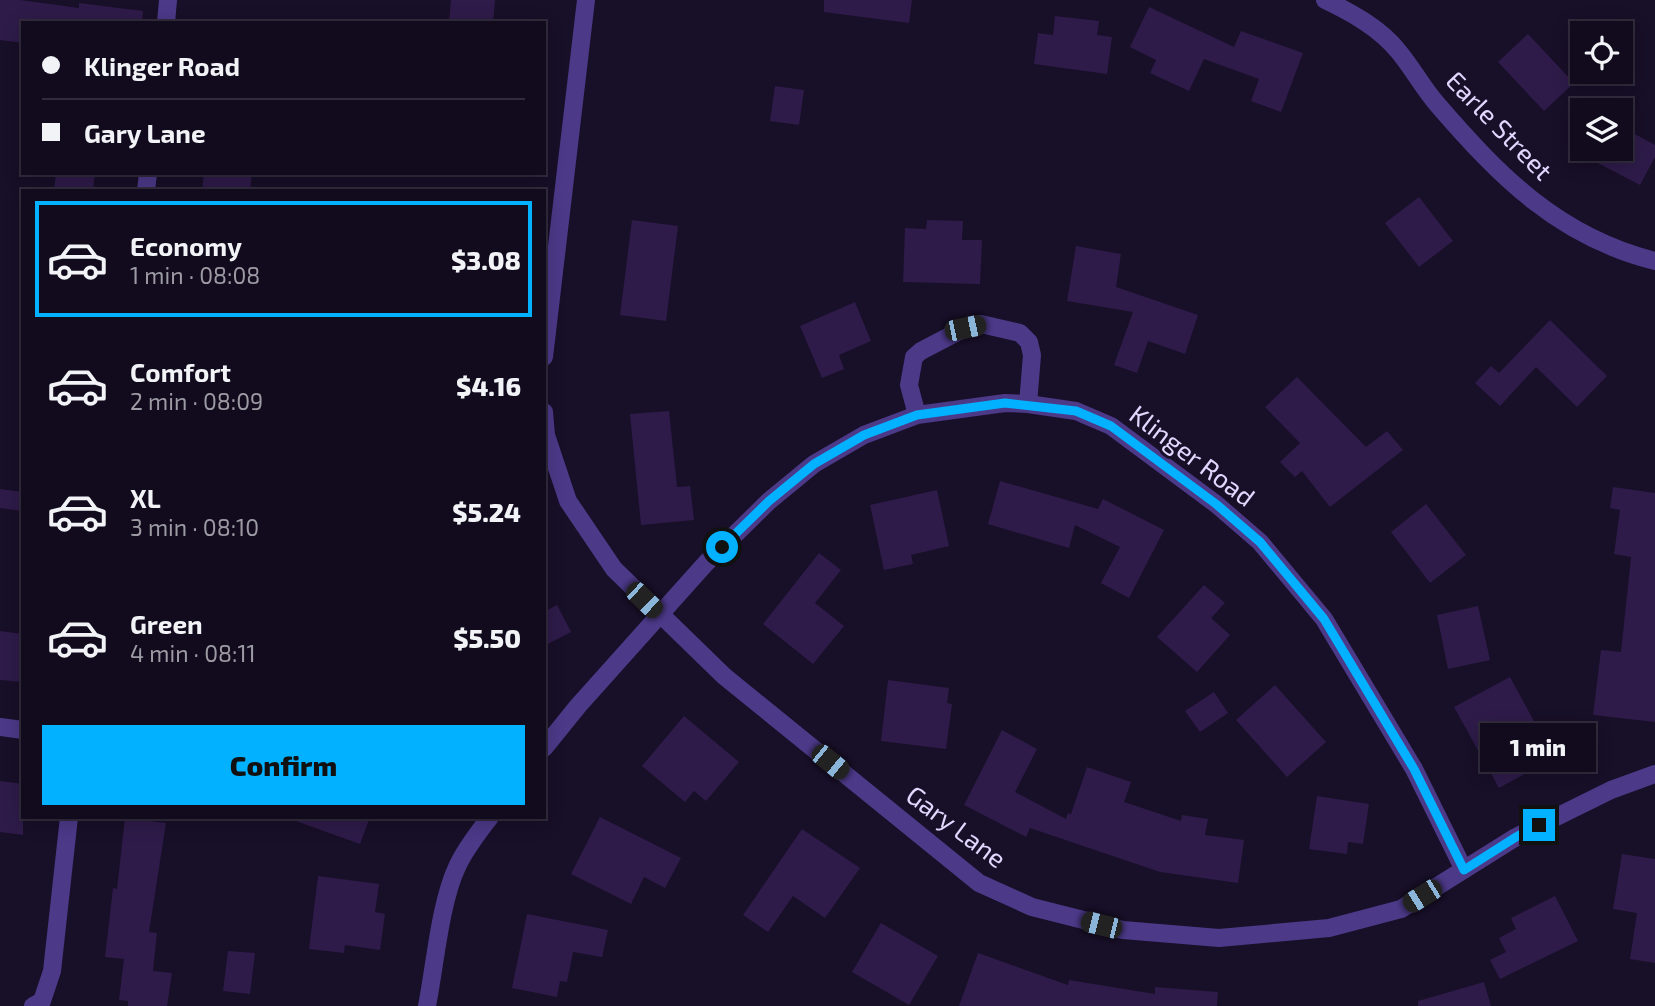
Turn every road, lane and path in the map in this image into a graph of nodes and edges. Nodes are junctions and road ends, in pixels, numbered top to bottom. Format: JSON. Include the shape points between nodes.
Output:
{"nodes":[{"id":1,"x":168,"y":0,"type":"edge"},
{"id":2,"x":586,"y":0,"type":"edge"},
{"id":3,"x":1325,"y":0,"type":"edge"},
{"id":4,"x":166,"y":21,"type":"edge"},
{"id":5,"x":1655,"y":261,"type":"edge"},
{"id":6,"x":546,"y":340,"type":"edge"},
{"id":7,"x":1028,"y":404,"type":"junction"},
{"id":8,"x":917,"y":415,"type":"junction"},
{"id":9,"x":546,"y":435,"type":"edge"},
{"id":10,"x":660,"y":615,"type":"junction"},
{"id":11,"x":0,"y":727,"type":"edge"},
{"id":12,"x":21,"y":730,"type":"edge"},
{"id":13,"x":546,"y":746,"type":"edge"},
{"id":14,"x":1655,"y":774,"type":"edge"},
{"id":15,"x":69,"y":819,"type":"edge"},
{"id":16,"x":488,"y":819,"type":"edge"},
{"id":17,"x":1464,"y":870,"type":"junction"},
{"id":18,"x":37,"y":1003,"type":"edge"},
{"id":19,"x":427,"y":1006,"type":"edge"}],
"edges":[{"from":1,"to":4,"type":"street"},
{"from":2,"to":6,"type":"street"},
{"from":3,"to":5,"type":"street","name":"Earle Street","via":[[1357,15],[1397,50],[1436,103],[1516,189],[1574,230],[1623,253]]},
{"from":7,"to":8,"type":"street","name":"Klinger Road"},
{"from":7,"to":8,"type":"street","via":[[1029,342],[1020,333],[981,324],[914,357],[909,385]]},
{"from":7,"to":17,"type":"street","name":"Klinger Road","via":[[1076,411],[1111,426],[1260,542],[1324,619],[1414,769]]},
{"from":8,"to":10,"type":"street","name":"Klinger Road","via":[[864,435],[814,464],[769,501]]},
{"from":9,"to":10,"type":"street","name":"Gary Lane","via":[[568,501],[614,569]]},
{"from":10,"to":13,"type":"street","name":"Klinger Road"},
{"from":10,"to":17,"type":"street","name":"Gary Lane","via":[[724,676],[979,883],[1032,907],[1124,930],[1219,938],[1329,928],[1402,909]]},
{"from":11,"to":12,"type":"street"},
{"from":14,"to":17,"type":"street","name":"Gary Lane","via":[[1611,790],[1516,837]]},
{"from":15,"to":18,"type":"street","via":[[52,971]]},
{"from":16,"to":19,"type":"street","via":[[471,842],[449,891]]}]}
